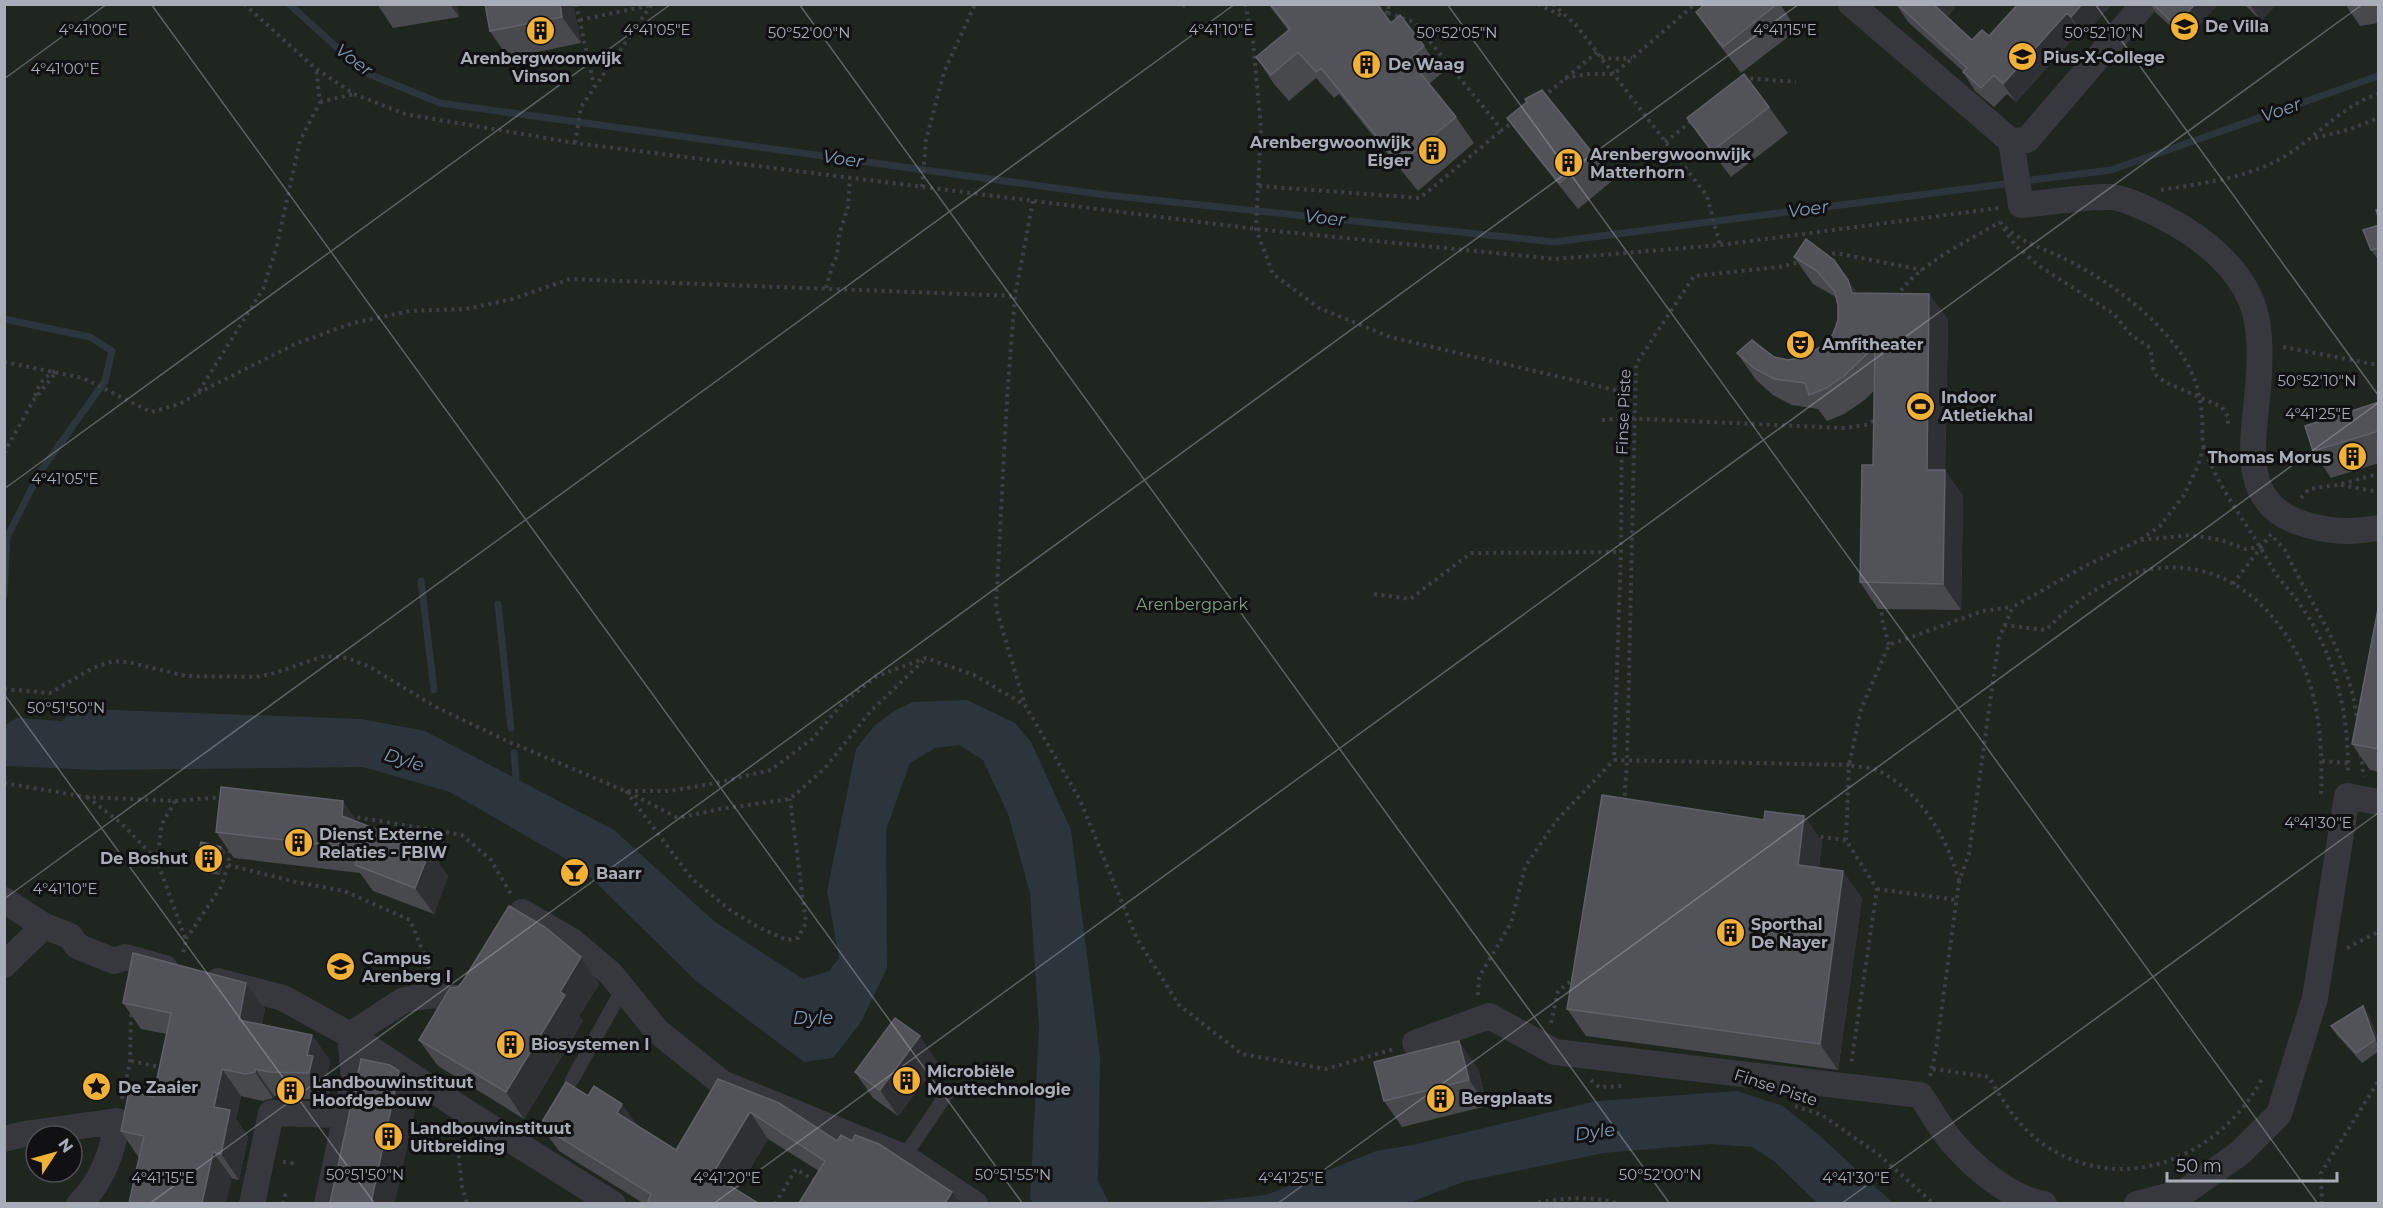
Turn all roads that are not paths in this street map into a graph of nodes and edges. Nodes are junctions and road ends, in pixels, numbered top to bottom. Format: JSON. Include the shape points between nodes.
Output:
{"nodes":[{"id":1,"x":1851,"y":4,"type":"edge"},
{"id":2,"x":2144,"y":4,"type":"edge"},
{"id":3,"x":2012,"y":150,"type":"junction"},
{"id":4,"x":2379,"y":528,"type":"edge"},
{"id":5,"x":2374,"y":791,"type":"edge"},
{"id":6,"x":4,"y":900,"type":"edge"},
{"id":7,"x":45,"y":926,"type":"junction"},
{"id":8,"x":4,"y":965,"type":"edge"},
{"id":9,"x":622,"y":990,"type":"junction"},
{"id":10,"x":350,"y":1035,"type":"junction"},
{"id":11,"x":1415,"y":1044,"type":"road end"},
{"id":12,"x":572,"y":1080,"type":"dead end"},
{"id":13,"x":948,"y":1092,"type":"dead end"},
{"id":14,"x":346,"y":1115,"type":"junction"},
{"id":15,"x":4,"y":1139,"type":"edge"},
{"id":16,"x":904,"y":1157,"type":"junction"},
{"id":17,"x":86,"y":1198,"type":"edge"},
{"id":18,"x":252,"y":1203,"type":"edge"},
{"id":19,"x":327,"y":1203,"type":"edge"},
{"id":20,"x":612,"y":1203,"type":"edge"},
{"id":21,"x":975,"y":1203,"type":"edge"},
{"id":22,"x":2044,"y":1203,"type":"edge"},
{"id":23,"x":2137,"y":1203,"type":"edge"}],
"edges":[{"from":1,"to":3,"type":"street"},
{"from":2,"to":3,"type":"street","via":[[2027,140]]},
{"from":3,"to":4,"type":"street","via":[[2008,207],[2113,197],[2165,217],[2213,250],[2246,290],[2255,315],[2259,342],[2253,468],[2269,504],[2284,517],[2322,530]]},
{"from":5,"to":23,"type":"street","via":[[2347,796],[2315,998],[2280,1114],[2240,1153],[2186,1191]]},
{"from":6,"to":7,"type":"street"},
{"from":7,"to":8,"type":"street"},
{"from":7,"to":10,"type":"street","via":[[70,936],[82,934],[101,941],[119,948],[125,957],[283,998]]},
{"from":9,"to":10,"type":"street","via":[[611,974],[572,941],[522,912],[469,1000],[433,995],[404,1000]]},
{"from":9,"to":12,"type":"lane"},
{"from":9,"to":16,"type":"street","via":[[657,1031],[722,1083]]},
{"from":10,"to":14,"type":"street","via":[[354,1078]]},
{"from":10,"to":20,"type":"street"},
{"from":11,"to":22,"type":"street","via":[[1489,1016],[1555,1052],[1920,1095],[1951,1141],[1988,1176],[2031,1202]]},
{"from":13,"to":16,"type":"lane"},
{"from":14,"to":18,"type":"street","via":[[271,1113]]},
{"from":14,"to":19,"type":"street"},
{"from":15,"to":17,"type":"street","via":[[117,1120],[108,1158]]},
{"from":16,"to":21,"type":"street"}]}
